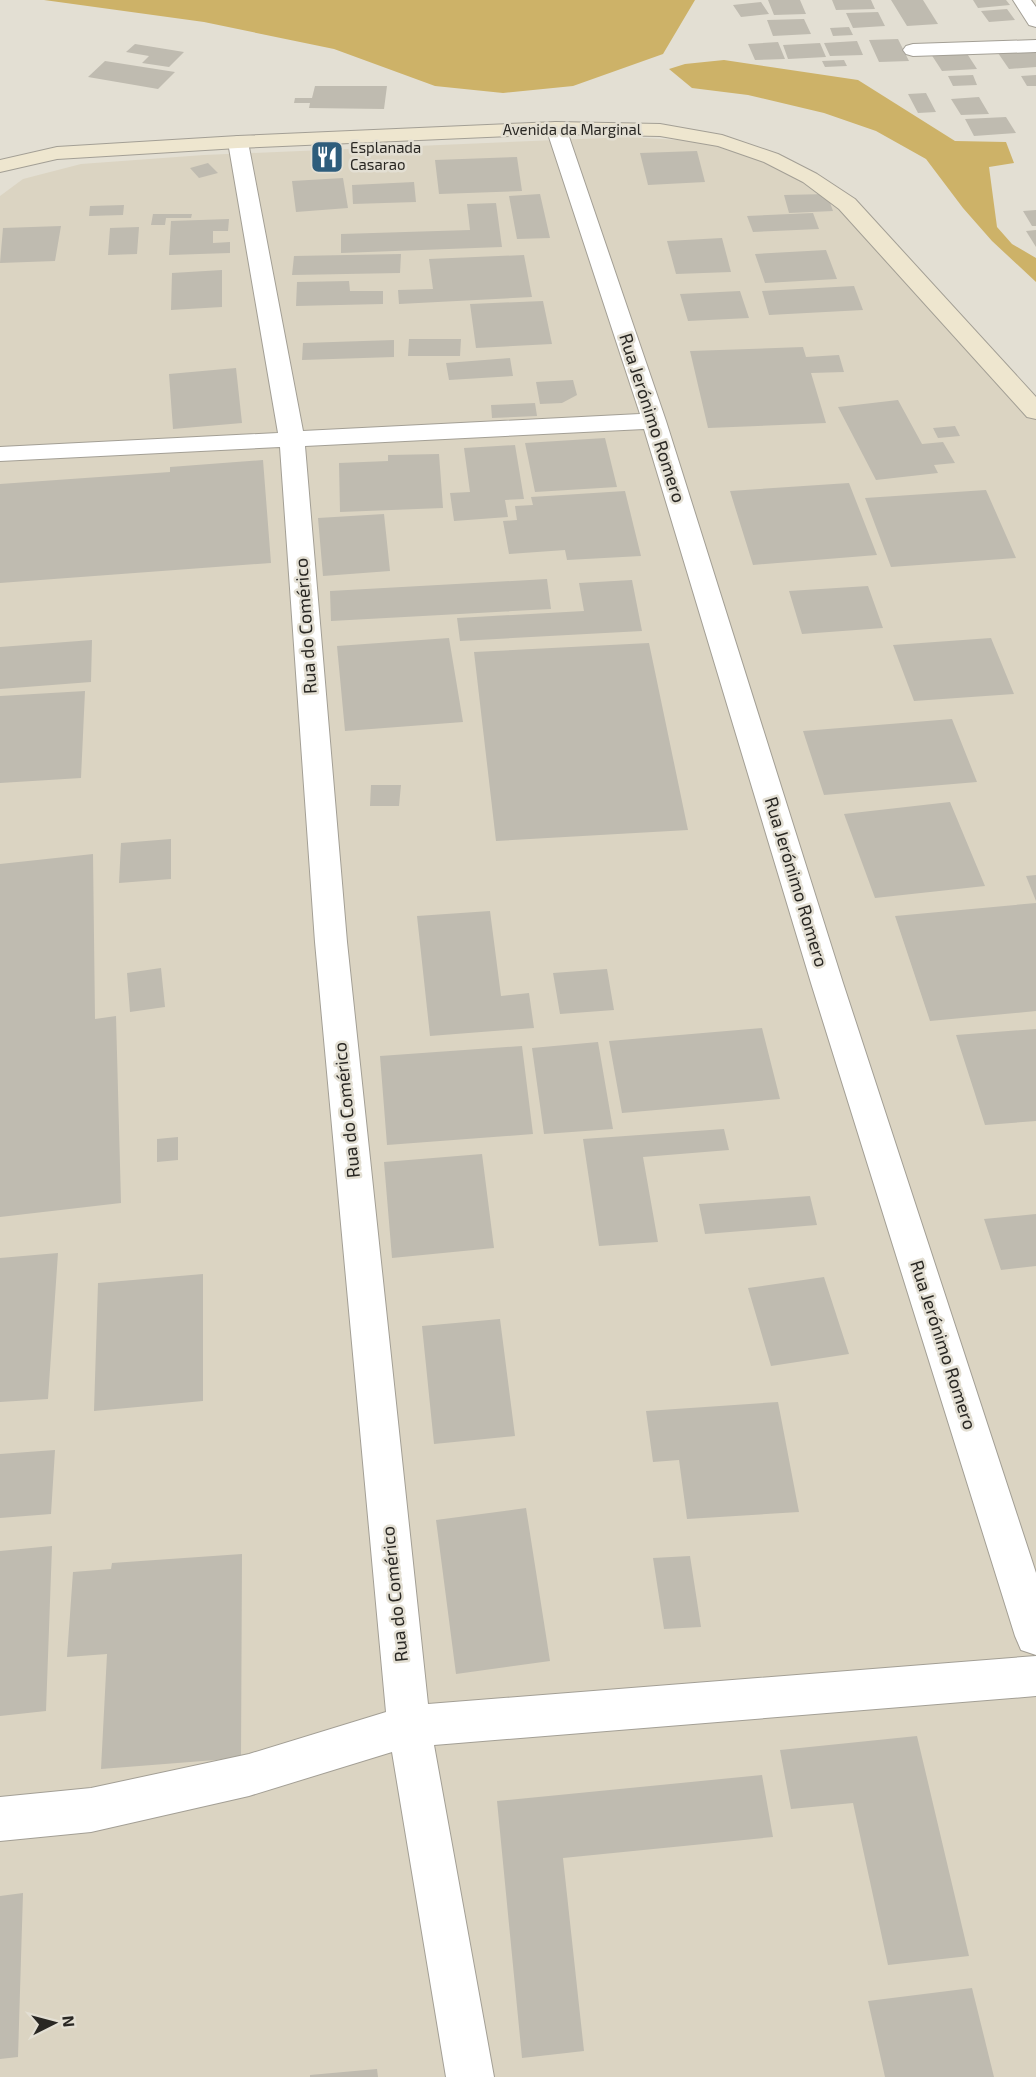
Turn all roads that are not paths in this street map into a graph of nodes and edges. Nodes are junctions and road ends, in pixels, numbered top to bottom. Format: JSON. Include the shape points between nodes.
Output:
{"nodes":[{"id":1,"x":1022,"y":0,"type":"edge"},
{"id":2,"x":1036,"y":21,"type":"edge"},
{"id":3,"x":1036,"y":46,"type":"edge"},
{"id":4,"x":913,"y":50,"type":"dead end"},
{"id":5,"x":556,"y":128,"type":"junction"},
{"id":6,"x":238,"y":142,"type":"junction"},
{"id":7,"x":0,"y":166,"type":"edge"},
{"id":8,"x":1036,"y":412,"type":"edge"},
{"id":9,"x":654,"y":421,"type":"junction"},
{"id":10,"x":292,"y":441,"type":"junction"},
{"id":11,"x":0,"y":454,"type":"edge"},
{"id":12,"x":1036,"y":1636,"type":"edge"},
{"id":13,"x":1036,"y":1676,"type":"edge"},
{"id":14,"x":409,"y":1726,"type":"junction"},
{"id":15,"x":0,"y":1819,"type":"edge"},
{"id":16,"x":470,"y":2077,"type":"edge"}],
"edges":[{"from":1,"to":2,"type":"street"},
{"from":3,"to":4,"type":"street"},
{"from":5,"to":6,"type":"street","name":"Avenida da Marginal"},
{"from":5,"to":8,"type":"street","name":"Avenida da Marginal","via":[[660,130],[722,141],[771,158],[810,178],[847,204]]},
{"from":5,"to":9,"type":"street","name":"Rua Jerónimo Romero"},
{"from":6,"to":7,"type":"street","name":"Avenida da Marginal","via":[[57,153]]},
{"from":6,"to":10,"type":"street","name":"Rua do Comérico"},
{"from":9,"to":10,"type":"street"},
{"from":9,"to":12,"type":"street","name":"Rua Jerónimo Romero","via":[[827,983]]},
{"from":10,"to":11,"type":"street"},
{"from":10,"to":14,"type":"street","name":"Rua do Comérico","via":[[331,942]]},
{"from":13,"to":14,"type":"street"},
{"from":14,"to":15,"type":"street","via":[[249,1775],[91,1810]]},
{"from":14,"to":16,"type":"street","name":"Rua do Comérico"}]}
